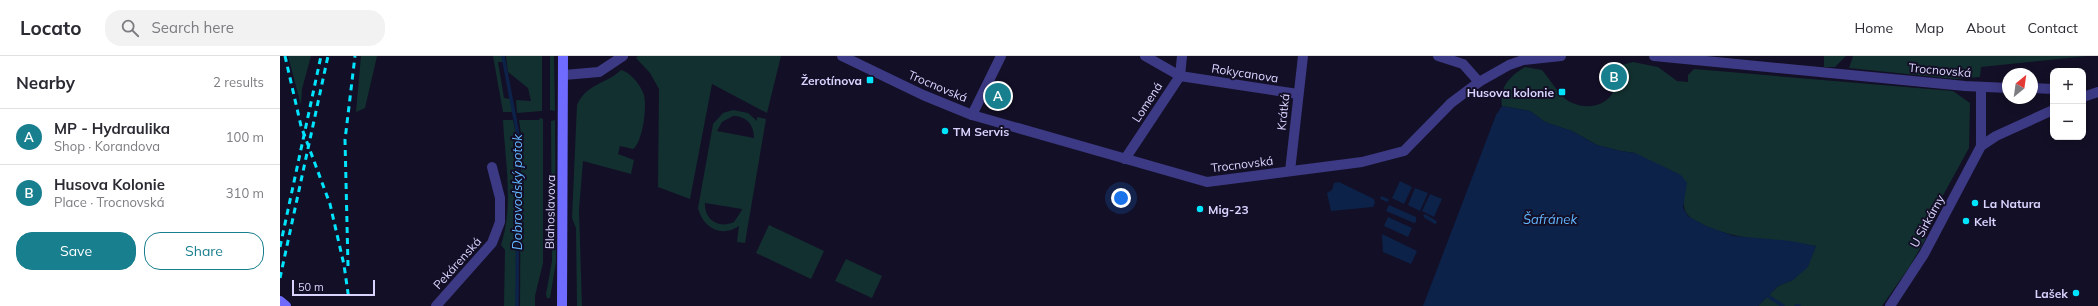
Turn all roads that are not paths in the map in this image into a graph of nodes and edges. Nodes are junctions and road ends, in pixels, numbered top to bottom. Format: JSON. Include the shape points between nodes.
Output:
{"nodes":[{"id":1,"x":563,"y":56,"type":"edge"},
{"id":2,"x":623,"y":56,"type":"edge"},
{"id":3,"x":842,"y":56,"type":"edge"},
{"id":4,"x":1001,"y":56,"type":"edge"},
{"id":5,"x":1145,"y":56,"type":"edge"},
{"id":6,"x":1182,"y":56,"type":"edge"},
{"id":7,"x":1303,"y":56,"type":"edge"},
{"id":8,"x":1438,"y":56,"type":"edge"},
{"id":9,"x":1561,"y":56,"type":"edge"},
{"id":10,"x":1654,"y":56,"type":"edge"},
{"id":11,"x":564,"y":75,"type":"junction"},
{"id":12,"x":1180,"y":76,"type":"junction"},
{"id":13,"x":1479,"y":82,"type":"junction"},
{"id":14,"x":1981,"y":87,"type":"junction"},
{"id":15,"x":2002,"y":88,"type":"edge"},
{"id":16,"x":2038,"y":88,"type":"edge"},
{"id":17,"x":2050,"y":89,"type":"edge"},
{"id":18,"x":2086,"y":90,"type":"edge"},
{"id":19,"x":2098,"y":91,"type":"edge"},
{"id":20,"x":1298,"y":94,"type":"junction"},
{"id":21,"x":2086,"y":96,"type":"edge"},
{"id":22,"x":2050,"y":111,"type":"edge"},
{"id":23,"x":972,"y":115,"type":"junction"},
{"id":24,"x":1981,"y":146,"type":"junction"},
{"id":25,"x":1125,"y":159,"type":"junction"},
{"id":26,"x":492,"y":167,"type":"dead end"},
{"id":27,"x":1290,"y":171,"type":"junction"},
{"id":28,"x":280,"y":301,"type":"edge"},
{"id":29,"x":286,"y":306,"type":"edge"},
{"id":30,"x":436,"y":306,"type":"edge"},
{"id":31,"x":562,"y":306,"type":"edge"},
{"id":32,"x":1890,"y":306,"type":"edge"}],
"edges":[{"from":1,"to":11,"type":"main road","name":"Blahoslavova"},
{"from":2,"to":11,"type":"street","via":[[599,72]]},
{"from":3,"to":23,"type":"street","name":"Trocnovská","via":[[923,95]]},
{"from":4,"to":23,"type":"street"},
{"from":5,"to":12,"type":"street","name":"Rokycanova"},
{"from":6,"to":12,"type":"street","name":"Lomená"},
{"from":7,"to":20,"type":"street","name":"Krátká"},
{"from":8,"to":13,"type":"street","via":[[1463,64]]},
{"from":9,"to":13,"type":"street","name":"Trocnovská","via":[[1523,60]]},
{"from":10,"to":14,"type":"street","name":"Trocnovská"},
{"from":11,"to":31,"type":"main road","name":"Blahoslavova"},
{"from":12,"to":20,"type":"street","name":"Rokycanova"},
{"from":12,"to":25,"type":"street","name":"Lomená"},
{"from":13,"to":27,"type":"street","name":"Trocnovská","via":[[1451,103],[1404,151],[1362,162]]},
{"from":14,"to":15,"type":"street","name":"Trocnovská"},
{"from":14,"to":24,"type":"street","name":"U Sirkárny"},
{"from":16,"to":17,"type":"street"},
{"from":18,"to":19,"type":"street"},
{"from":19,"to":21,"type":"street"},
{"from":20,"to":27,"type":"street","name":"Krátká"},
{"from":22,"to":24,"type":"street","name":"U Sirkárny","via":[[1996,136]]},
{"from":23,"to":25,"type":"street","name":"Trocnovská"},
{"from":24,"to":32,"type":"street","name":"U Sirkárny","via":[[1924,254]]},
{"from":25,"to":27,"type":"street","name":"Trocnovská","via":[[1207,182]]},
{"from":26,"to":30,"type":"street","name":"Pekárenská","via":[[500,198],[500,222],[492,243]]},
{"from":28,"to":29,"type":"main road"}]}
